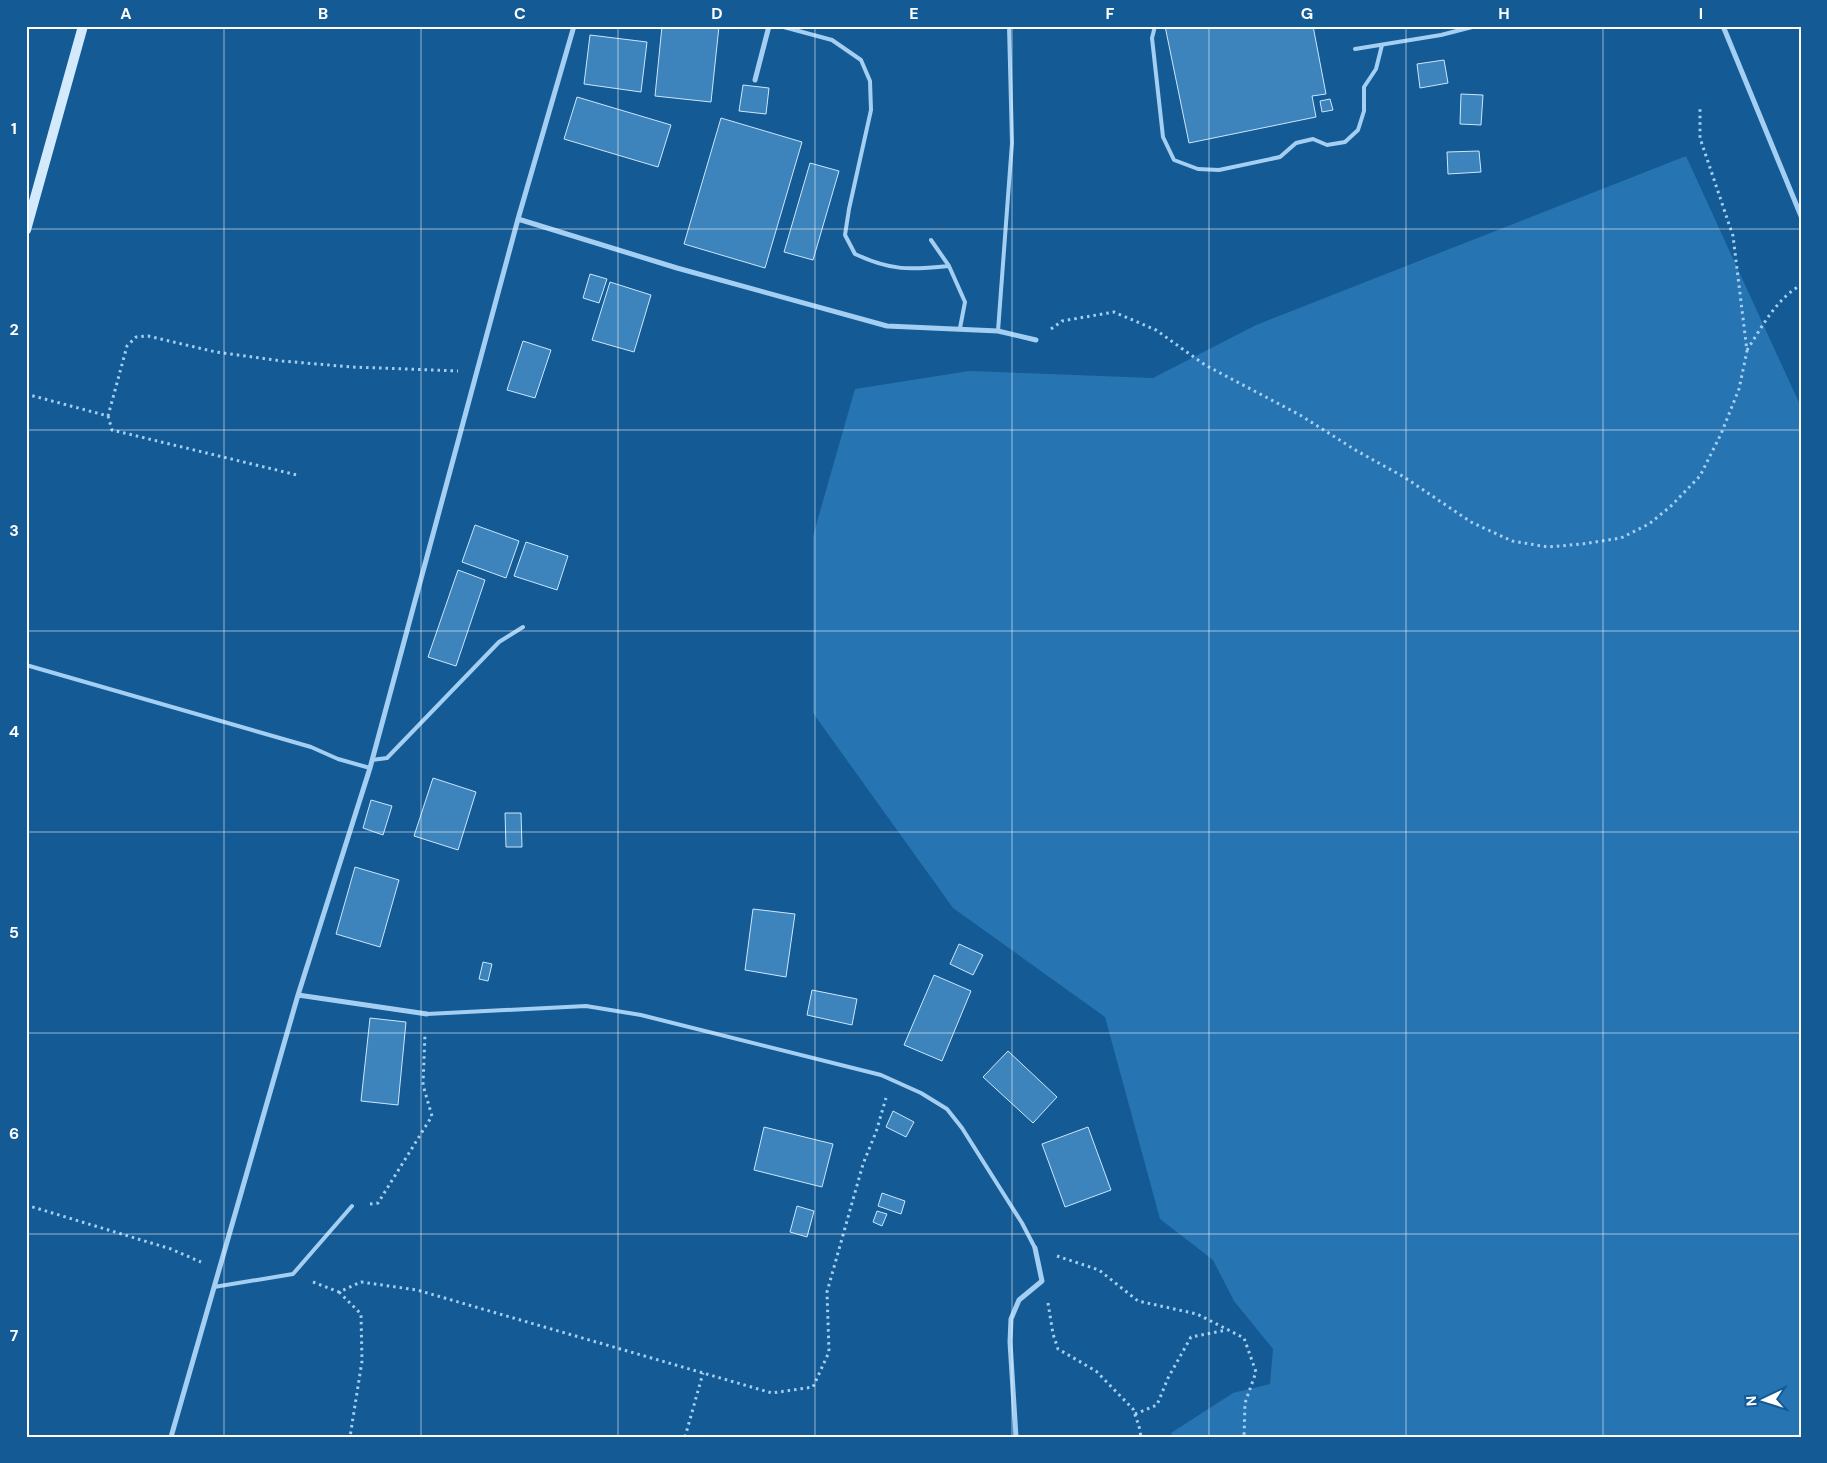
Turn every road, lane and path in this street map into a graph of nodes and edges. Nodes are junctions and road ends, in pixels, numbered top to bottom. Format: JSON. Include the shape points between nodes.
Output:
{"nodes":[{"id":1,"x":83,"y":26,"type":"edge"},
{"id":2,"x":574,"y":26,"type":"edge"},
{"id":3,"x":769,"y":26,"type":"edge"},
{"id":4,"x":780,"y":26,"type":"edge"},
{"id":5,"x":1009,"y":26,"type":"edge"},
{"id":6,"x":1155,"y":26,"type":"edge"},
{"id":7,"x":1476,"y":26,"type":"edge"},
{"id":8,"x":1723,"y":26,"type":"edge"},
{"id":9,"x":1382,"y":45,"type":"junction"},
{"id":10,"x":1356,"y":49,"type":"dead end"},
{"id":11,"x":755,"y":80,"type":"dead end"},
{"id":12,"x":1700,"y":108,"type":"dead end"},
{"id":13,"x":1801,"y":216,"type":"edge"},
{"id":14,"x":518,"y":219,"type":"junction"},
{"id":15,"x":26,"y":230,"type":"edge"},
{"id":16,"x":931,"y":240,"type":"dead end"},
{"id":17,"x":949,"y":266,"type":"junction"},
{"id":18,"x":1801,"y":285,"type":"edge"},
{"id":19,"x":960,"y":328,"type":"junction"},
{"id":20,"x":998,"y":331,"type":"junction"},
{"id":21,"x":1036,"y":340,"type":"joint"},
{"id":22,"x":1747,"y":351,"type":"junction"},
{"id":23,"x":476,"y":374,"type":"junction"},
{"id":24,"x":26,"y":394,"type":"edge"},
{"id":25,"x":108,"y":416,"type":"junction"},
{"id":26,"x":297,"y":475,"type":"dead end"},
{"id":27,"x":523,"y":627,"type":"dead end"},
{"id":28,"x":26,"y":665,"type":"edge"},
{"id":29,"x":372,"y":760,"type":"junction"},
{"id":30,"x":370,"y":768,"type":"junction"},
{"id":31,"x":298,"y":995,"type":"junction"},
{"id":32,"x":428,"y":1014,"type":"junction"},
{"id":33,"x":892,"y":1079,"type":"junction"},
{"id":34,"x":26,"y":1205,"type":"edge"},
{"id":35,"x":352,"y":1206,"type":"joint"},
{"id":36,"x":1035,"y":1248,"type":"junction"},
{"id":37,"x":220,"y":1270,"type":"junction"},
{"id":38,"x":293,"y":1274,"type":"junction"},
{"id":39,"x":1042,"y":1281,"type":"junction"},
{"id":40,"x":214,"y":1287,"type":"junction"},
{"id":41,"x":339,"y":1292,"type":"junction"},
{"id":42,"x":1227,"y":1330,"type":"junction"},
{"id":43,"x":703,"y":1373,"type":"junction"},
{"id":44,"x":1135,"y":1414,"type":"junction"},
{"id":45,"x":171,"y":1437,"type":"edge"},
{"id":46,"x":350,"y":1437,"type":"edge"},
{"id":47,"x":685,"y":1437,"type":"edge"},
{"id":48,"x":1016,"y":1437,"type":"edge"},
{"id":49,"x":1141,"y":1437,"type":"edge"},
{"id":50,"x":1244,"y":1437,"type":"edge"}],
"edges":[{"from":1,"to":15,"type":"street"},
{"from":2,"to":14,"type":"street"},
{"from":3,"to":11,"type":"street"},
{"from":4,"to":17,"type":"lane","via":[[832,40],[861,60],[870,81],[871,110],[846,236],[855,254],[876,264],[911,270]]},
{"from":5,"to":20,"type":"lane","via":[[1012,143]]},
{"from":6,"to":9,"type":"lane","via":[[1152,38],[1163,137],[1174,160],[1198,169],[1219,170],[1280,157],[1296,143],[1313,139],[1327,145],[1345,142],[1358,130],[1364,111],[1364,87],[1376,69]]},
{"from":7,"to":9,"type":"lane"},
{"from":8,"to":13,"type":"street"},
{"from":9,"to":10,"type":"lane"},
{"from":12,"to":22,"type":"path","via":[[1700,138],[1733,236]]},
{"from":14,"to":19,"type":"street","via":[[677,268],[887,326]]},
{"from":14,"to":23,"type":"street"},
{"from":16,"to":17,"type":"lane"},
{"from":17,"to":19,"type":"lane","via":[[965,302]]},
{"from":18,"to":22,"type":"path","via":[[1790,291],[1773,310]]},
{"from":19,"to":20,"type":"street"},
{"from":20,"to":21,"type":"street"},
{"from":21,"to":22,"type":"path","via":[[1062,321],[1114,312],[1156,330],[1205,365],[1300,415],[1404,477],[1471,522],[1512,541],[1548,547],[1622,538],[1649,524],[1671,506],[1700,476],[1722,434],[1739,388]]},
{"from":23,"to":25,"type":"path","via":[[282,361],[216,352],[148,336],[136,337],[127,346]]},
{"from":23,"to":29,"type":"street"},
{"from":24,"to":25,"type":"path"},
{"from":25,"to":26,"type":"path","via":[[112,430]]},
{"from":27,"to":29,"type":"lane","via":[[499,642],[387,758]]},
{"from":28,"to":30,"type":"lane","via":[[312,747]]},
{"from":29,"to":30,"type":"street"},
{"from":30,"to":31,"type":"street"},
{"from":31,"to":32,"type":"street"},
{"from":31,"to":37,"type":"street"},
{"from":32,"to":33,"type":"lane","via":[[586,1006],[641,1015]]},
{"from":32,"to":35,"type":"path","via":[[424,1040],[424,1085],[432,1116],[378,1203]]},
{"from":33,"to":36,"type":"lane","via":[[947,1109],[962,1128]]},
{"from":33,"to":43,"type":"path","via":[[863,1164],[827,1292],[828,1352],[813,1387],[772,1393]]},
{"from":34,"to":37,"type":"path","via":[[171,1249]]},
{"from":35,"to":38,"type":"lane"},
{"from":36,"to":39,"type":"street"},
{"from":36,"to":42,"type":"path","via":[[1099,1270],[1138,1301],[1197,1314]]},
{"from":37,"to":40,"type":"street"},
{"from":38,"to":40,"type":"lane"},
{"from":38,"to":41,"type":"path"},
{"from":39,"to":44,"type":"path","via":[[1058,1349],[1096,1371]]},
{"from":39,"to":48,"type":"street","via":[[1019,1300],[1011,1320]]},
{"from":40,"to":45,"type":"street"},
{"from":41,"to":43,"type":"path","via":[[361,1282],[417,1290]]},
{"from":41,"to":46,"type":"path","via":[[361,1314],[362,1361]]},
{"from":42,"to":44,"type":"path","via":[[1192,1336],[1157,1405]]},
{"from":42,"to":50,"type":"path","via":[[1244,1338],[1256,1372],[1245,1403]]},
{"from":43,"to":47,"type":"path"},
{"from":44,"to":49,"type":"path"}]}
